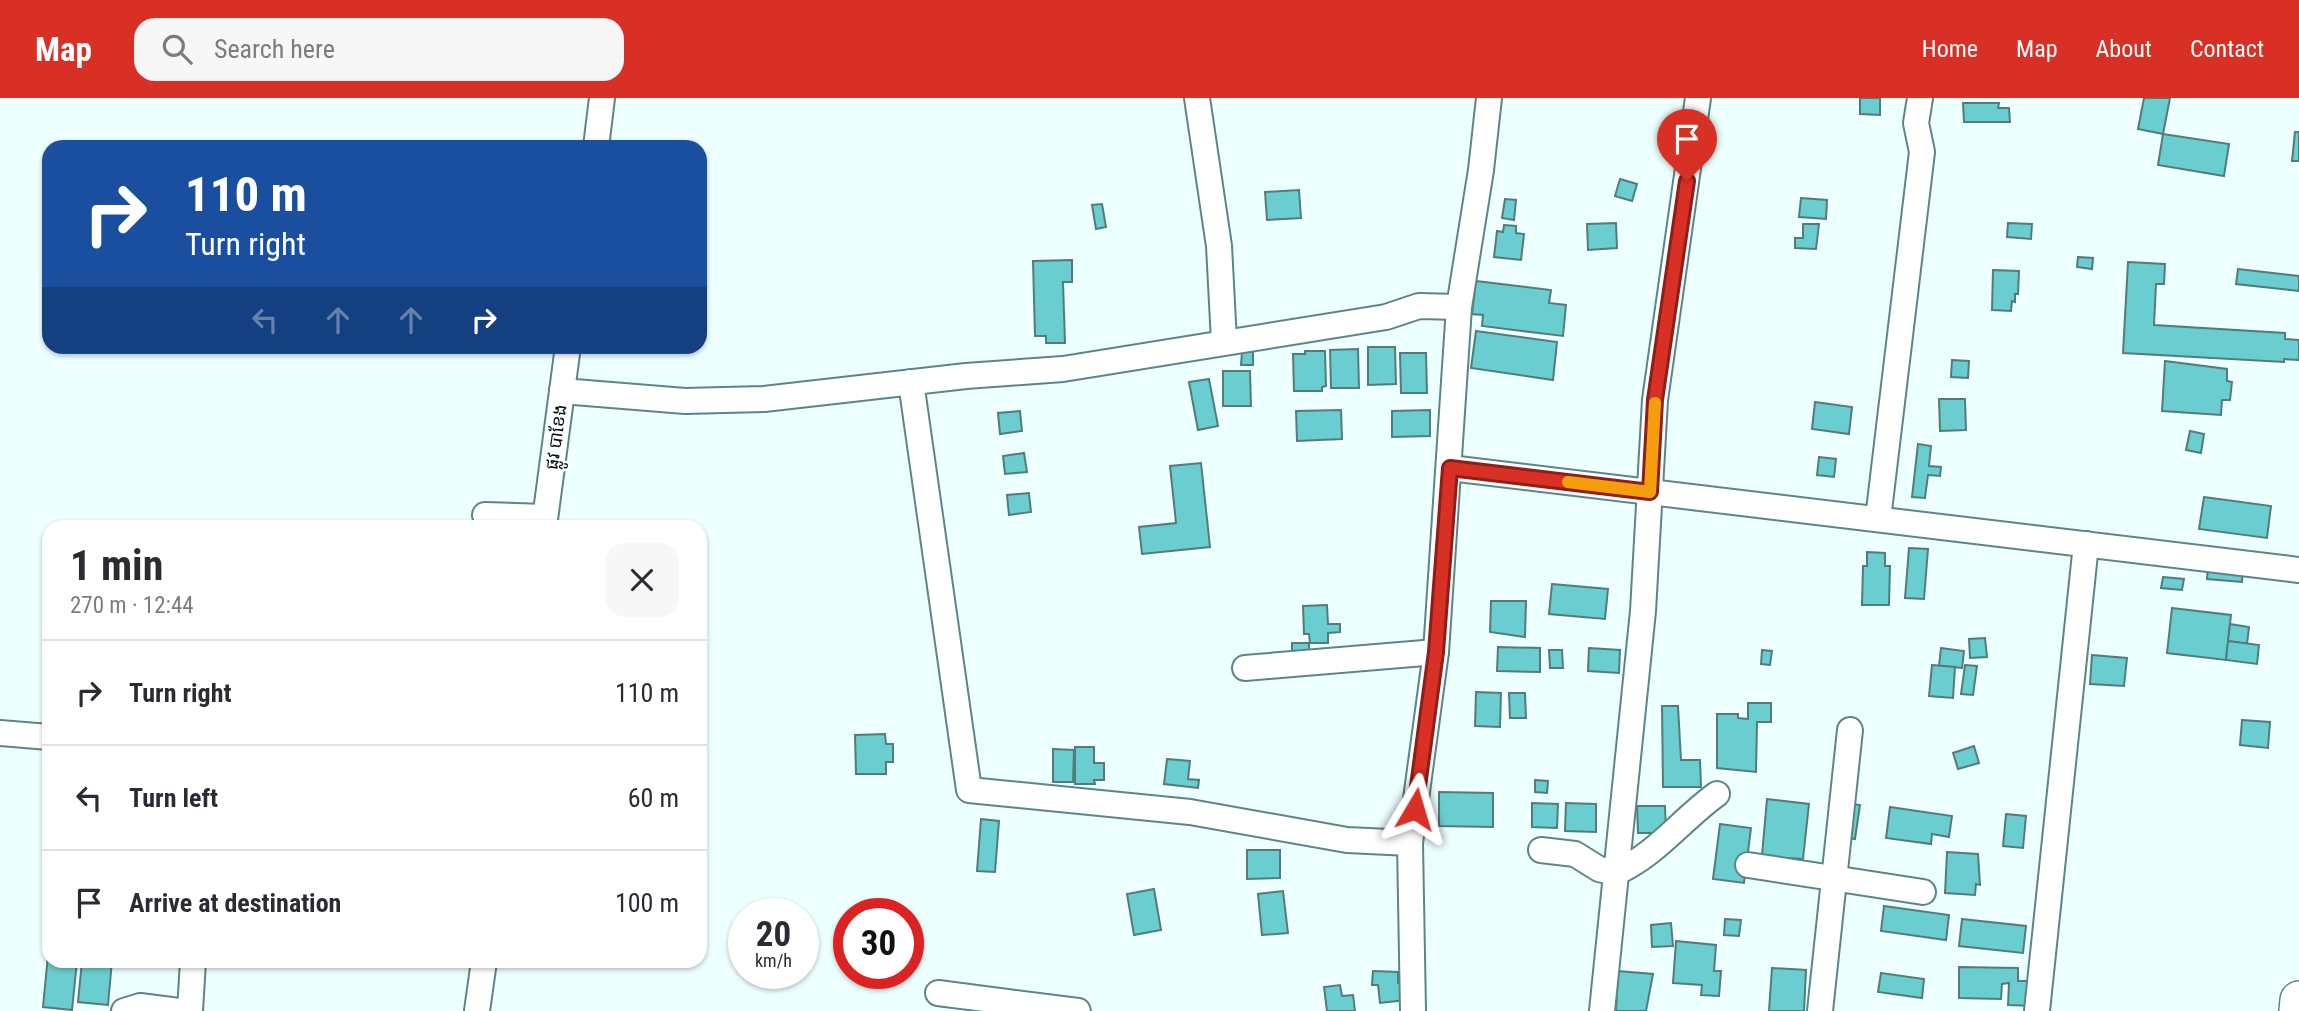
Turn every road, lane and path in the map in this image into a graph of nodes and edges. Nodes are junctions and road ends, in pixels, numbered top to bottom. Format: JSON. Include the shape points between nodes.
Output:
{"nodes":[{"id":1,"x":603,"y":98,"type":"edge"},
{"id":2,"x":1197,"y":98,"type":"edge"},
{"id":3,"x":1489,"y":98,"type":"edge"},
{"id":4,"x":1698,"y":98,"type":"edge"},
{"id":5,"x":1920,"y":98,"type":"edge"},
{"id":6,"x":597,"y":140,"type":"edge"},
{"id":7,"x":1459,"y":307,"type":"junction"},
{"id":8,"x":1224,"y":341,"type":"junction"},
{"id":9,"x":567,"y":354,"type":"edge"},
{"id":10,"x":911,"y":382,"type":"junction"},
{"id":11,"x":562,"y":391,"type":"junction"},
{"id":12,"x":1450,"y":468,"type":"junction"},
{"id":13,"x":1650,"y":492,"type":"junction"},
{"id":14,"x":485,"y":515,"type":"dead end"},
{"id":15,"x":1878,"y":519,"type":"junction"},
{"id":16,"x":528,"y":520,"type":"edge"},
{"id":17,"x":545,"y":520,"type":"edge"},
{"id":18,"x":2086,"y":544,"type":"junction"},
{"id":19,"x":2299,"y":570,"type":"edge"},
{"id":20,"x":1436,"y":652,"type":"junction"},
{"id":21,"x":1245,"y":668,"type":"dead end"},
{"id":22,"x":1850,"y":730,"type":"dead end"},
{"id":23,"x":0,"y":733,"type":"edge"},
{"id":24,"x":42,"y":736,"type":"edge"},
{"id":25,"x":1717,"y":794,"type":"dead end"},
{"id":26,"x":1410,"y":843,"type":"junction"},
{"id":27,"x":1541,"y":850,"type":"dead end"},
{"id":28,"x":1748,"y":865,"type":"dead end"},
{"id":29,"x":1615,"y":873,"type":"junction"},
{"id":30,"x":1835,"y":877,"type":"junction"},
{"id":31,"x":1923,"y":892,"type":"dead end"},
{"id":32,"x":193,"y":968,"type":"edge"},
{"id":33,"x":483,"y":968,"type":"edge"},
{"id":34,"x":937,"y":993,"type":"dead end"},
{"id":35,"x":2299,"y":999,"type":"edge"},
{"id":36,"x":124,"y":1011,"type":"edge"},
{"id":37,"x":179,"y":1011,"type":"edge"},
{"id":38,"x":190,"y":1011,"type":"edge"},
{"id":39,"x":477,"y":1011,"type":"edge"},
{"id":40,"x":1078,"y":1011,"type":"edge"},
{"id":41,"x":1413,"y":1011,"type":"edge"},
{"id":42,"x":1602,"y":1011,"type":"edge"},
{"id":43,"x":1820,"y":1011,"type":"edge"},
{"id":44,"x":2037,"y":1011,"type":"edge"},
{"id":45,"x":2298,"y":1011,"type":"edge"}],
"edges":[{"from":1,"to":6,"type":"street"},
{"from":2,"to":8,"type":"street","via":[[1219,246]]},
{"from":3,"to":7,"type":"street"},
{"from":4,"to":13,"type":"street","via":[[1655,400]]},
{"from":5,"to":15,"type":"street","via":[[1916,123],[1922,152]]},
{"from":7,"to":8,"type":"street","via":[[1419,306],[1386,317]]},
{"from":7,"to":12,"type":"street"},
{"from":8,"to":10,"type":"street","via":[[1063,369]]},
{"from":9,"to":11,"type":"street","name":"ផ្លូវ បាខែង"},
{"from":10,"to":11,"type":"street","via":[[723,402],[627,399]]},
{"from":10,"to":26,"type":"street","via":[[969,790],[1190,812],[1358,841]]},
{"from":11,"to":17,"type":"street","name":"ផ្លូវ បាខែង"},
{"from":12,"to":13,"type":"street"},
{"from":12,"to":20,"type":"street"},
{"from":13,"to":15,"type":"street"},
{"from":13,"to":29,"type":"street","via":[[1643,611]]},
{"from":14,"to":16,"type":"street"},
{"from":15,"to":18,"type":"street"},
{"from":18,"to":19,"type":"street"},
{"from":18,"to":44,"type":"street"},
{"from":20,"to":21,"type":"street"},
{"from":20,"to":26,"type":"street"},
{"from":22,"to":30,"type":"street"},
{"from":23,"to":24,"type":"street"},
{"from":25,"to":29,"type":"street","via":[[1646,856]]},
{"from":26,"to":41,"type":"street"},
{"from":27,"to":29,"type":"street","via":[[1576,854]]},
{"from":28,"to":30,"type":"street"},
{"from":29,"to":42,"type":"street"},
{"from":30,"to":31,"type":"street"},
{"from":30,"to":43,"type":"street"},
{"from":32,"to":38,"type":"street"},
{"from":33,"to":39,"type":"street"},
{"from":34,"to":40,"type":"street"},
{"from":35,"to":45,"type":"highway"},
{"from":36,"to":37,"type":"street","via":[[140,1006]]}]}
